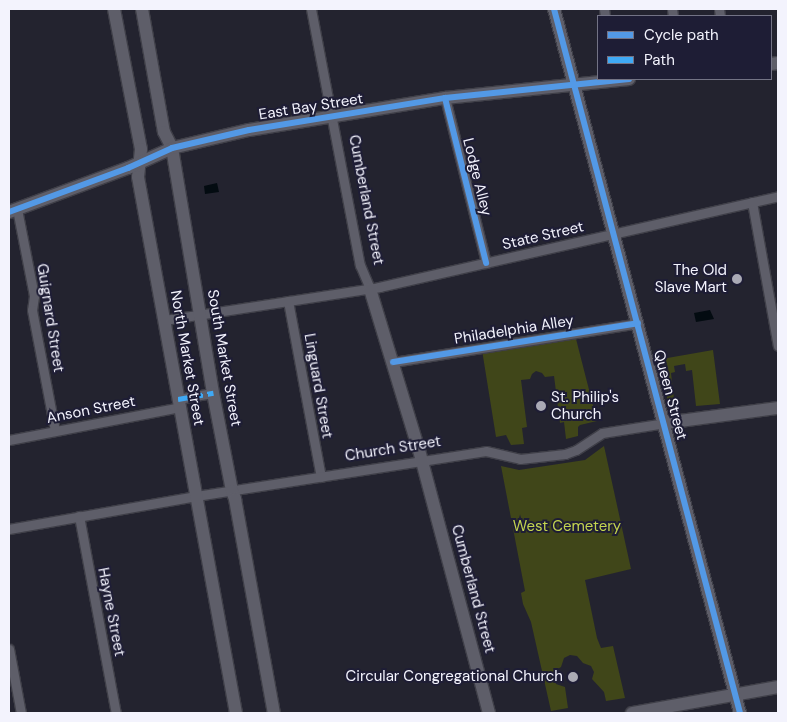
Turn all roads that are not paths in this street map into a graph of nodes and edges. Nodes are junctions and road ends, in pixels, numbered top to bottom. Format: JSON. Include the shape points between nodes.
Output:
{"nodes":[{"id":1,"x":114,"y":9,"type":"edge"},
{"id":2,"x":142,"y":9,"type":"edge"},
{"id":3,"x":311,"y":9,"type":"edge"},
{"id":4,"x":554,"y":9,"type":"edge"},
{"id":5,"x":615,"y":80,"type":"edge"},
{"id":6,"x":574,"y":85,"type":"junction"},
{"id":7,"x":446,"y":98,"type":"junction"},
{"id":8,"x":332,"y":115,"type":"junction"},
{"id":9,"x":172,"y":148,"type":"junction"},
{"id":10,"x":139,"y":164,"type":"junction"},
{"id":11,"x":778,"y":196,"type":"edge"},
{"id":12,"x":752,"y":202,"type":"junction"},
{"id":13,"x":13,"y":210,"type":"edge"},
{"id":14,"x":615,"y":234,"type":"junction"},
{"id":15,"x":486,"y":263,"type":"junction"},
{"id":16,"x":370,"y":289,"type":"junction"},
{"id":17,"x":288,"y":301,"type":"junction"},
{"id":18,"x":199,"y":314,"type":"junction"},
{"id":19,"x":164,"y":320,"type":"junction"},
{"id":20,"x":638,"y":323,"type":"junction"},
{"id":21,"x":778,"y":346,"type":"edge"},
{"id":22,"x":393,"y":362,"type":"junction"},
{"id":23,"x":213,"y":393,"type":"junction"},
{"id":24,"x":179,"y":403,"type":"junction"},
{"id":25,"x":778,"y":408,"type":"edge"},
{"id":26,"x":665,"y":423,"type":"junction"},
{"id":27,"x":55,"y":431,"type":"junction"},
{"id":28,"x":9,"y":440,"type":"edge"},
{"id":29,"x":422,"y":460,"type":"junction"},
{"id":30,"x":321,"y":476,"type":"junction"},
{"id":31,"x":232,"y":491,"type":"junction"},
{"id":32,"x":196,"y":496,"type":"junction"},
{"id":33,"x":79,"y":516,"type":"junction"},
{"id":34,"x":9,"y":529,"type":"edge"},
{"id":35,"x":9,"y":648,"type":"edge"},
{"id":36,"x":778,"y":687,"type":"edge"},
{"id":37,"x":735,"y":695,"type":"junction"},
{"id":38,"x":21,"y":713,"type":"edge"},
{"id":39,"x":116,"y":713,"type":"edge"},
{"id":40,"x":236,"y":713,"type":"edge"},
{"id":41,"x":274,"y":713,"type":"edge"},
{"id":42,"x":489,"y":713,"type":"edge"},
{"id":43,"x":632,"y":713,"type":"edge"},
{"id":44,"x":740,"y":713,"type":"edge"}],
"edges":[{"from":1,"to":10,"type":"street","name":"North Market Street","via":[[141,150]]},
{"from":2,"to":9,"type":"street","name":"South Market Street","via":[[164,132]]},
{"from":3,"to":8,"type":"street","name":"Cumberland Street"},
{"from":4,"to":6,"type":"street","name":"Queen Street"},
{"from":5,"to":6,"type":"street","name":"East Bay Street"},
{"from":6,"to":7,"type":"street","name":"East Bay Street"},
{"from":6,"to":14,"type":"street","name":"Queen Street"},
{"from":7,"to":8,"type":"street","name":"East Bay Street"},
{"from":7,"to":15,"type":"street","name":"Lodge Alley"},
{"from":8,"to":9,"type":"street","name":"East Bay Street"},
{"from":8,"to":16,"type":"street","name":"Cumberland Street","via":[[360,265]]},
{"from":9,"to":10,"type":"street","name":"East Bay Street"},
{"from":9,"to":18,"type":"street","name":"South Market Street"},
{"from":10,"to":13,"type":"street","name":"East Bay Street"},
{"from":10,"to":19,"type":"street","name":"North Market Street","via":[[138,176]]},
{"from":11,"to":12,"type":"street","name":"State Street"},
{"from":12,"to":14,"type":"street","name":"State Street"},
{"from":12,"to":21,"type":"street"},
{"from":13,"to":27,"type":"street","name":"Guignard Street","via":[[34,296],[32,310]]},
{"from":14,"to":15,"type":"street","name":"State Street"},
{"from":14,"to":20,"type":"street","name":"Queen Street"},
{"from":15,"to":16,"type":"street","name":"State Street"},
{"from":16,"to":17,"type":"street","name":"State Street"},
{"from":16,"to":22,"type":"street","name":"Cumberland Street"},
{"from":17,"to":18,"type":"street","name":"State Street"},
{"from":17,"to":30,"type":"street","name":"Linguard Street"},
{"from":18,"to":19,"type":"street","name":"State Street"},
{"from":18,"to":23,"type":"street","name":"South Market Street"},
{"from":19,"to":24,"type":"street","name":"North Market Street"},
{"from":20,"to":22,"type":"street","name":"Philadelphia Alley"},
{"from":20,"to":26,"type":"street","name":"Queen Street"},
{"from":22,"to":29,"type":"street","name":"Cumberland Street"},
{"from":23,"to":24,"type":"street","name":"Anson Street"},
{"from":23,"to":31,"type":"street","name":"South Market Street"},
{"from":24,"to":27,"type":"street","name":"Anson Street"},
{"from":24,"to":32,"type":"street","name":"North Market Street"},
{"from":25,"to":26,"type":"street","name":"Church Street"},
{"from":26,"to":29,"type":"street","name":"Church Street","via":[[602,433],[565,454],[520,460],[490,451]]},
{"from":26,"to":37,"type":"street","name":"Queen Street"},
{"from":27,"to":28,"type":"street","name":"Anson Street"},
{"from":29,"to":30,"type":"street","name":"Church Street"},
{"from":29,"to":42,"type":"street","name":"Cumberland Street"},
{"from":30,"to":31,"type":"street","name":"Church Street"},
{"from":31,"to":32,"type":"street","name":"Church Street"},
{"from":31,"to":41,"type":"street","name":"South Market Street"},
{"from":32,"to":33,"type":"street","name":"Church Street"},
{"from":32,"to":40,"type":"street","name":"North Market Street"},
{"from":33,"to":34,"type":"street","name":"Church Street"},
{"from":33,"to":39,"type":"street","name":"Hayne Street"},
{"from":35,"to":38,"type":"street"},
{"from":36,"to":37,"type":"street"},
{"from":37,"to":43,"type":"street"},
{"from":37,"to":44,"type":"street","name":"Queen Street"}]}
